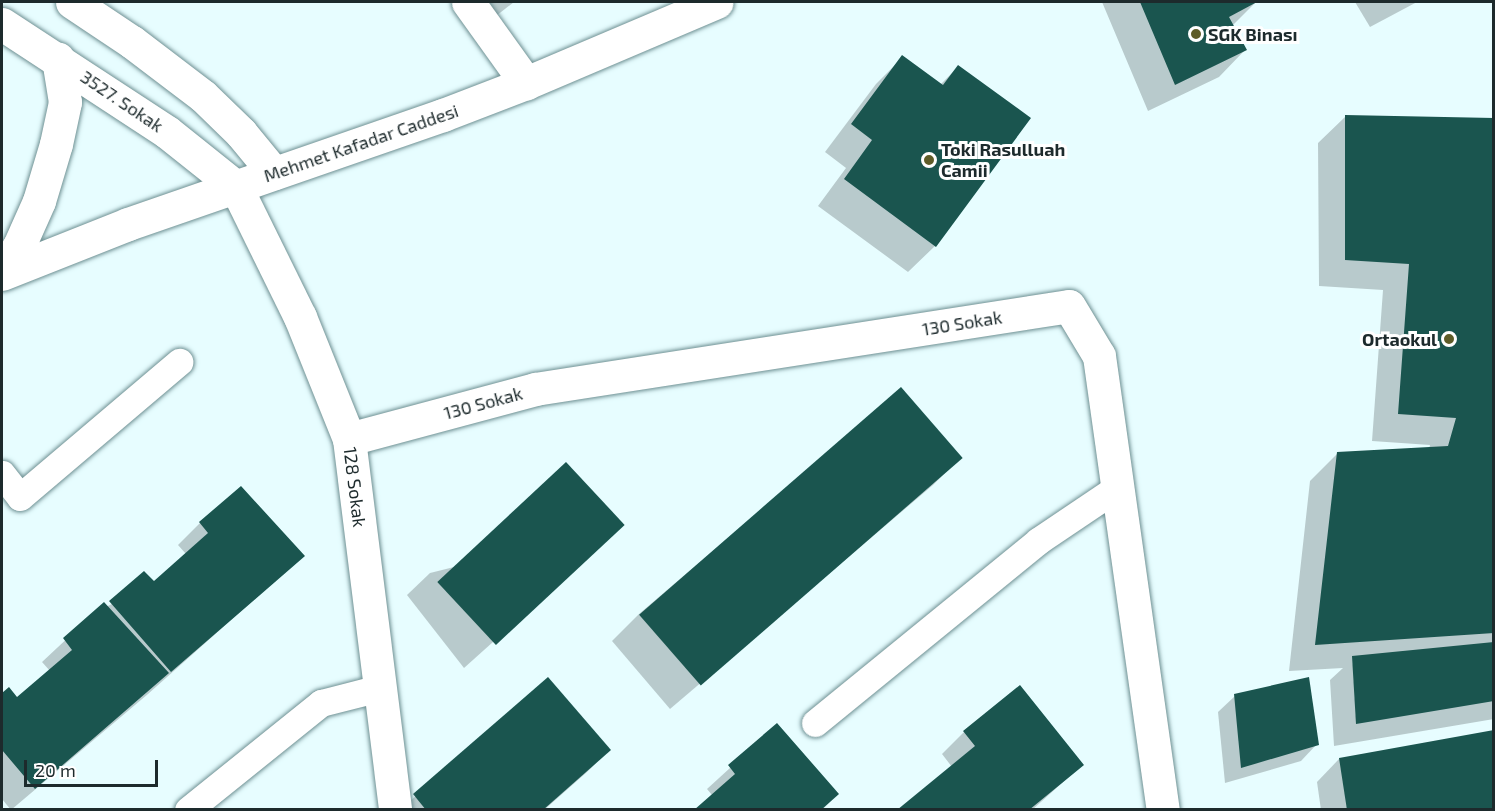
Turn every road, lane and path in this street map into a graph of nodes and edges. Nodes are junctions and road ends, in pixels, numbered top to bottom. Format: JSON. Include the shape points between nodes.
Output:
{"nodes":[{"id":1,"x":72,"y":2,"type":"edge"},
{"id":2,"x":468,"y":2,"type":"edge"},
{"id":3,"x":717,"y":2,"type":"edge"},
{"id":4,"x":2,"y":24,"type":"edge"},
{"id":5,"x":58,"y":59,"type":"junction"},
{"id":6,"x":526,"y":83,"type":"junction"},
{"id":7,"x":274,"y":173,"type":"junction"},
{"id":8,"x":236,"y":187,"type":"junction"},
{"id":9,"x":2,"y":273,"type":"edge"},
{"id":10,"x":179,"y":362,"type":"dead end"},
{"id":11,"x":349,"y":439,"type":"junction"},
{"id":12,"x":2,"y":474,"type":"edge"},
{"id":13,"x":1118,"y":487,"type":"junction"},
{"id":14,"x":380,"y":688,"type":"junction"},
{"id":15,"x":815,"y":723,"type":"dead end"},
{"id":16,"x":188,"y":810,"type":"edge"},
{"id":17,"x":395,"y":810,"type":"edge"},
{"id":18,"x":1163,"y":810,"type":"edge"}],
"edges":[{"from":1,"to":7,"type":"street","via":[[203,96]]},
{"from":2,"to":6,"type":"street"},
{"from":3,"to":6,"type":"street","name":"Mehmet Kafadar Caddesi"},
{"from":4,"to":5,"type":"street","name":"3527. Sokak"},
{"from":5,"to":8,"type":"street","name":"3527. Sokak","via":[[167,132]]},
{"from":5,"to":9,"type":"street","via":[[65,102],[56,144],[39,201]]},
{"from":6,"to":7,"type":"street","name":"Mehmet Kafadar Caddesi"},
{"from":7,"to":8,"type":"street","name":"Mehmet Kafadar Caddesi"},
{"from":8,"to":9,"type":"street","name":"Mehmet Kafadar Caddesi"},
{"from":8,"to":11,"type":"street","name":"128 Sokak","via":[[300,317]]},
{"from":10,"to":12,"type":"lane","via":[[20,496]]},
{"from":11,"to":13,"type":"street","name":"130 Sokak","via":[[535,389],[1069,306],[1099,356]]},
{"from":11,"to":14,"type":"street","name":"128 Sokak"},
{"from":13,"to":15,"type":"lane","via":[[1038,541]]},
{"from":13,"to":18,"type":"street","name":"130 Sokak"},
{"from":14,"to":16,"type":"lane","via":[[321,703]]},
{"from":14,"to":17,"type":"street","name":"128 Sokak"}]}
